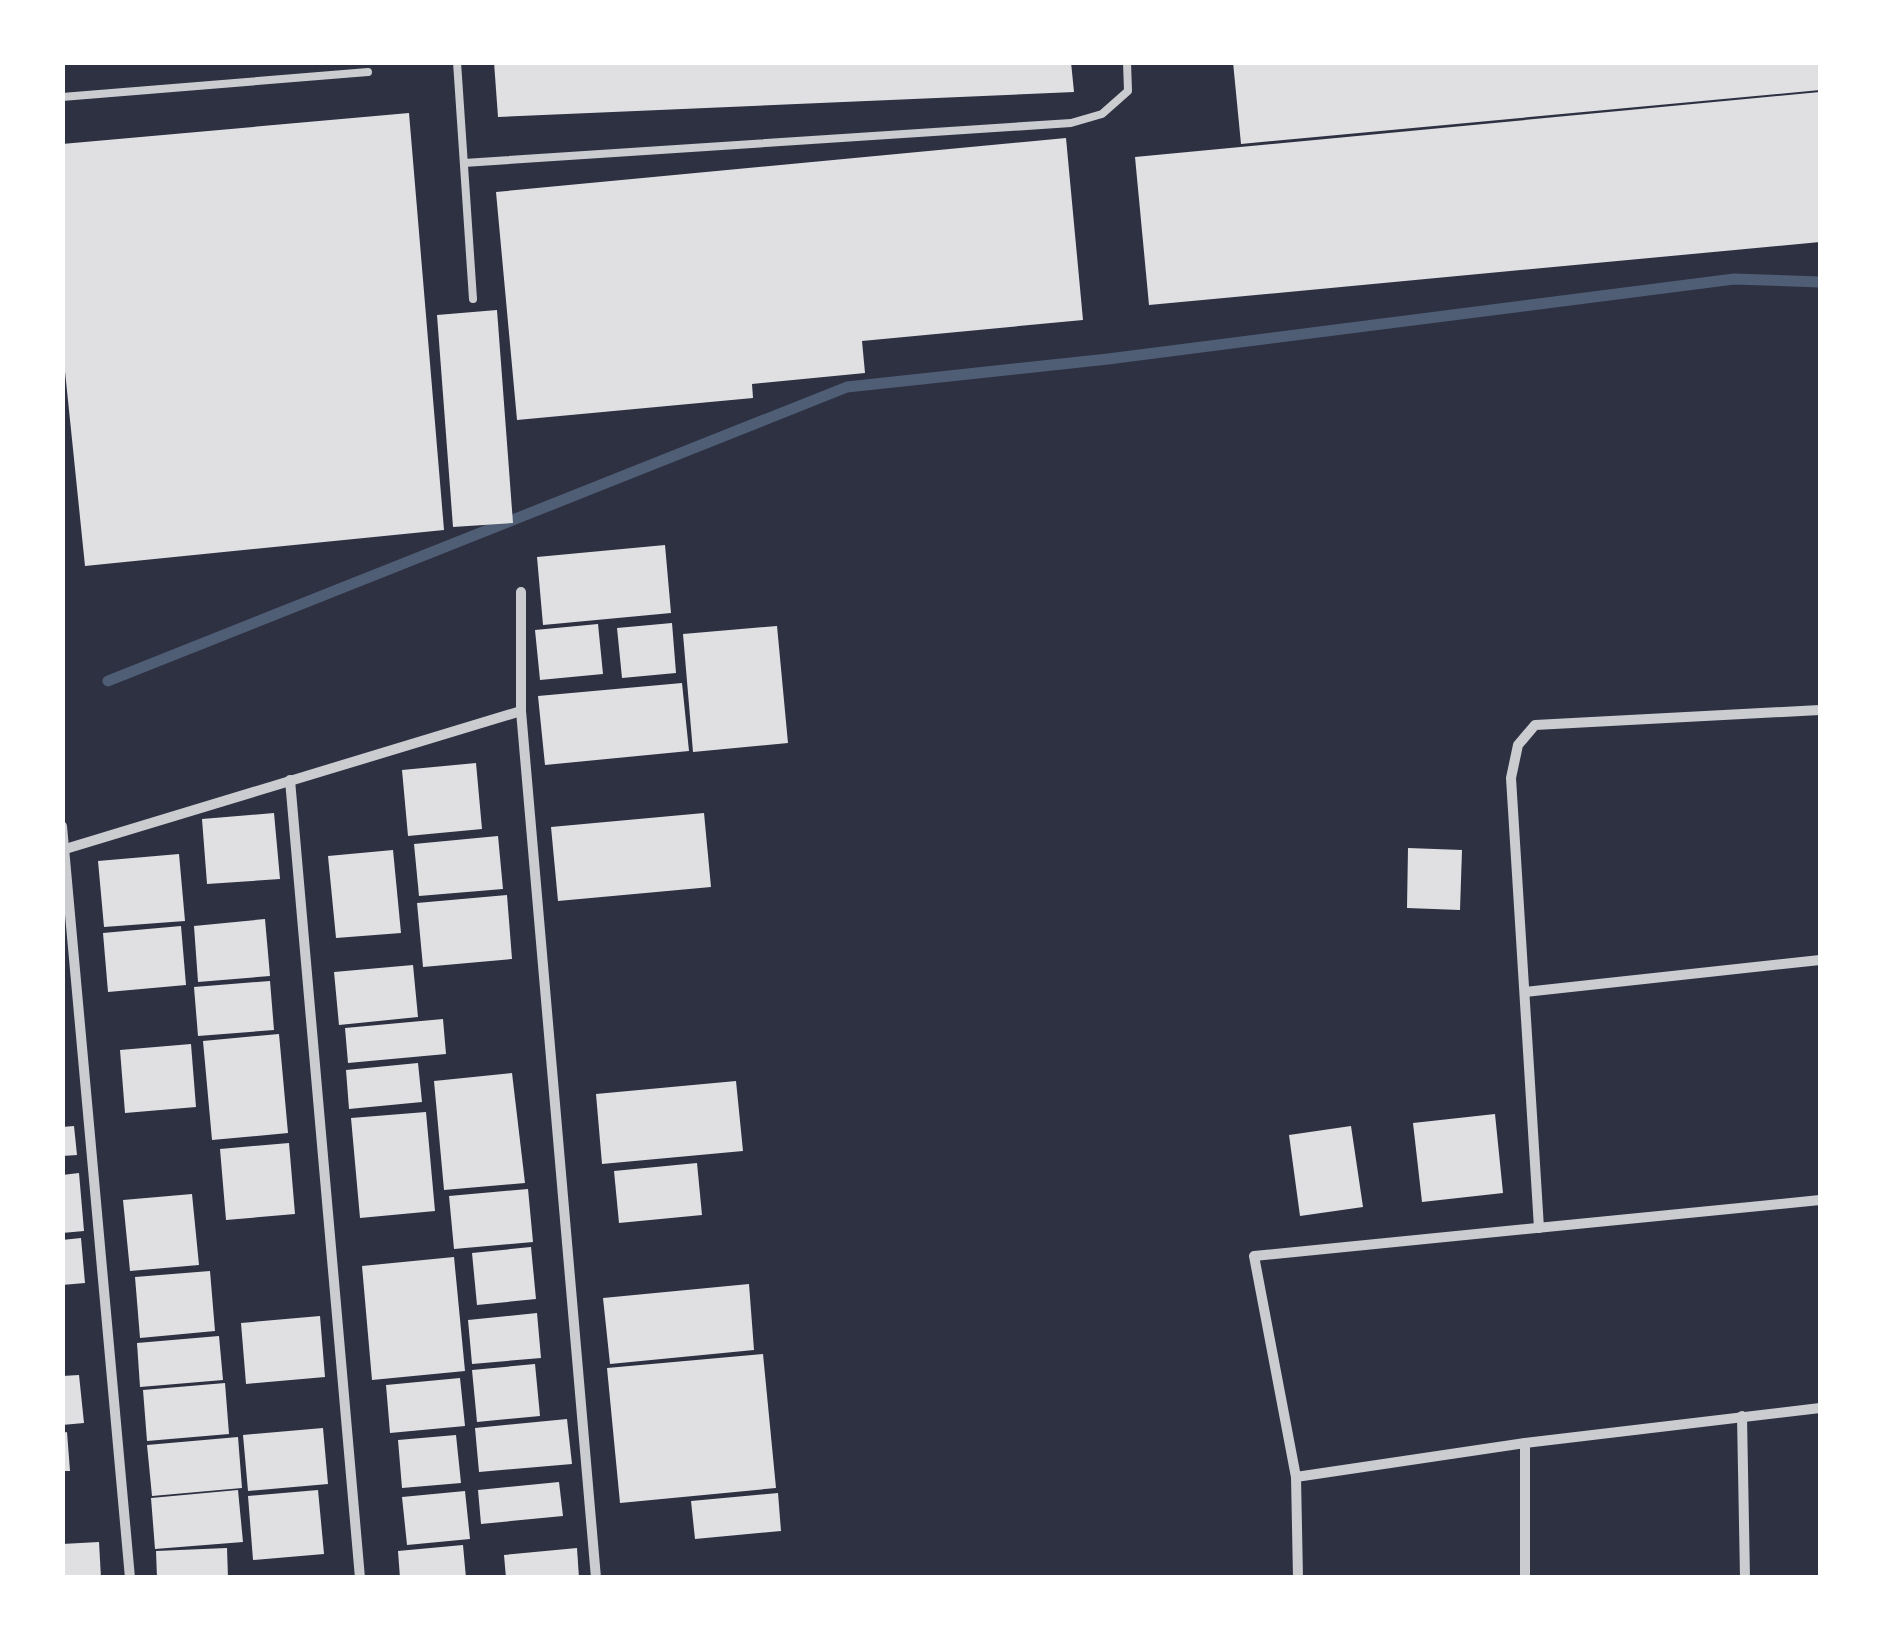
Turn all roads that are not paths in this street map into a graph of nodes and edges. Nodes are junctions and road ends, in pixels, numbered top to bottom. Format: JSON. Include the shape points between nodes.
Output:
{"nodes":[{"id":1,"x":456,"y":62,"type":"edge"},
{"id":2,"x":1127,"y":62,"type":"edge"},
{"id":3,"x":368,"y":72,"type":"dead end"},
{"id":4,"x":62,"y":97,"type":"edge"},
{"id":5,"x":464,"y":163,"type":"junction"},
{"id":6,"x":473,"y":299,"type":"dead end"},
{"id":7,"x":521,"y":592,"type":"dead end"},
{"id":8,"x":1820,"y":710,"type":"edge"},
{"id":9,"x":521,"y":712,"type":"junction"},
{"id":10,"x":290,"y":780,"type":"junction"},
{"id":11,"x":62,"y":826,"type":"edge"},
{"id":12,"x":64,"y":849,"type":"edge"},
{"id":13,"x":1820,"y":960,"type":"edge"},
{"id":14,"x":1525,"y":992,"type":"junction"},
{"id":15,"x":1820,"y":1200,"type":"edge"},
{"id":16,"x":1540,"y":1228,"type":"junction"},
{"id":17,"x":1820,"y":1408,"type":"edge"},
{"id":18,"x":1742,"y":1416,"type":"junction"},
{"id":19,"x":1525,"y":1443,"type":"junction"},
{"id":20,"x":1296,"y":1477,"type":"junction"},
{"id":21,"x":130,"y":1578,"type":"edge"},
{"id":22,"x":360,"y":1578,"type":"edge"},
{"id":23,"x":596,"y":1578,"type":"edge"},
{"id":24,"x":1298,"y":1578,"type":"edge"},
{"id":25,"x":1525,"y":1578,"type":"edge"},
{"id":26,"x":1745,"y":1578,"type":"edge"}],
"edges":[{"from":1,"to":5,"type":"lane"},
{"from":2,"to":5,"type":"lane","via":[[1128,91],[1102,114],[1070,122]]},
{"from":3,"to":4,"type":"lane"},
{"from":5,"to":6,"type":"lane"},
{"from":7,"to":9,"type":"street"},
{"from":8,"to":14,"type":"street","via":[[1534,725],[1518,746],[1510,778]]},
{"from":9,"to":10,"type":"street"},
{"from":9,"to":23,"type":"street"},
{"from":10,"to":12,"type":"street"},
{"from":10,"to":22,"type":"street"},
{"from":11,"to":12,"type":"street"},
{"from":12,"to":21,"type":"street"},
{"from":13,"to":14,"type":"street"},
{"from":14,"to":16,"type":"street"},
{"from":15,"to":16,"type":"street"},
{"from":16,"to":20,"type":"street","via":[[1254,1256]]},
{"from":17,"to":18,"type":"street"},
{"from":18,"to":19,"type":"street"},
{"from":18,"to":26,"type":"street"},
{"from":19,"to":20,"type":"street"},
{"from":19,"to":25,"type":"street"},
{"from":20,"to":24,"type":"street"}]}
